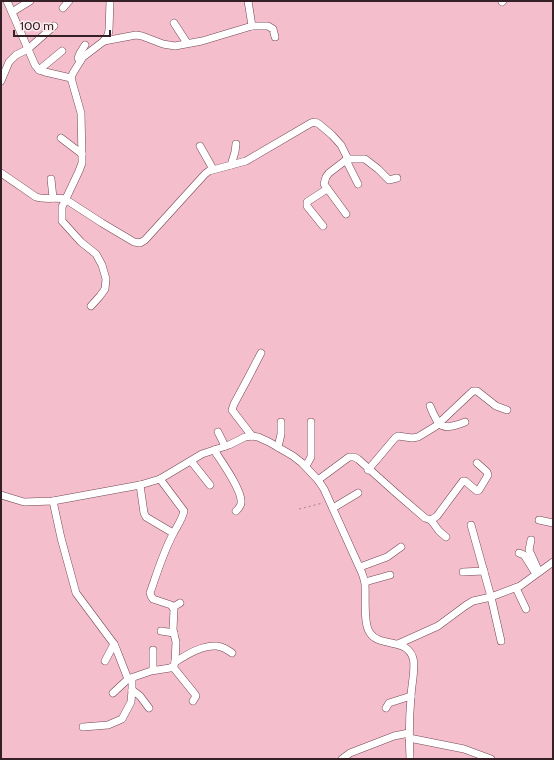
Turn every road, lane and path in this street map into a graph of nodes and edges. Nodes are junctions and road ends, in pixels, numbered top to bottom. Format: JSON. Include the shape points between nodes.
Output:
{"nodes":[{"id":1,"x":7,"y":1,"type":"edge"},
{"id":2,"x":30,"y":1,"type":"edge"},
{"id":3,"x":69,"y":1,"type":"edge"},
{"id":4,"x":110,"y":1,"type":"edge"},
{"id":5,"x":250,"y":1,"type":"edge"},
{"id":6,"x":63,"y":8,"type":"dead end"},
{"id":7,"x":12,"y":12,"type":"junction"},
{"id":8,"x":174,"y":23,"type":"dead end"},
{"id":9,"x":54,"y":26,"type":"dead end"},
{"id":10,"x":252,"y":26,"type":"junction"},
{"id":11,"x":276,"y":37,"type":"dead end"},
{"id":12,"x":104,"y":41,"type":"junction"},
{"id":13,"x":187,"y":44,"type":"junction"},
{"id":14,"x":85,"y":45,"type":"dead end"},
{"id":15,"x":28,"y":49,"type":"junction"},
{"id":16,"x":62,"y":51,"type":"dead end"},
{"id":17,"x":80,"y":61,"type":"junction"},
{"id":18,"x":39,"y":70,"type":"junction"},
{"id":19,"x":72,"y":78,"type":"junction"},
{"id":20,"x":1,"y":81,"type":"edge"},
{"id":21,"x":61,"y":138,"type":"dead end"},
{"id":22,"x":236,"y":144,"type":"dead end"},
{"id":23,"x":200,"y":146,"type":"dead end"},
{"id":24,"x":82,"y":154,"type":"junction"},
{"id":25,"x":347,"y":160,"type":"junction"},
{"id":26,"x":231,"y":165,"type":"junction"},
{"id":27,"x":213,"y":169,"type":"junction"},
{"id":28,"x":1,"y":172,"type":"edge"},
{"id":29,"x":396,"y":178,"type":"dead end"},
{"id":30,"x":51,"y":179,"type":"dead end"},
{"id":31,"x":358,"y":184,"type":"dead end"},
{"id":32,"x":327,"y":189,"type":"junction"},
{"id":33,"x":53,"y":198,"type":"junction"},
{"id":34,"x":65,"y":199,"type":"junction"},
{"id":35,"x":346,"y":214,"type":"dead end"},
{"id":36,"x":323,"y":226,"type":"dead end"},
{"id":37,"x":91,"y":306,"type":"dead end"},
{"id":38,"x":261,"y":353,"type":"dead end"},
{"id":39,"x":430,"y":406,"type":"dead end"},
{"id":40,"x":507,"y":410,"type":"dead end"},
{"id":41,"x":281,"y":422,"type":"dead end"},
{"id":42,"x":311,"y":422,"type":"dead end"},
{"id":43,"x":465,"y":422,"type":"dead end"},
{"id":44,"x":439,"y":423,"type":"junction"},
{"id":45,"x":218,"y":432,"type":"dead end"},
{"id":46,"x":252,"y":436,"type":"junction"},
{"id":47,"x":225,"y":446,"type":"junction"},
{"id":48,"x":278,"y":447,"type":"junction"},
{"id":49,"x":214,"y":450,"type":"junction"},
{"id":50,"x":191,"y":461,"type":"junction"},
{"id":51,"x":477,"y":463,"type":"dead end"},
{"id":52,"x":306,"y":466,"type":"junction"},
{"id":53,"x":368,"y":470,"type":"junction"},
{"id":54,"x":160,"y":479,"type":"junction"},
{"id":55,"x":318,"y":480,"type":"junction"},
{"id":56,"x":140,"y":485,"type":"junction"},
{"id":57,"x":210,"y":485,"type":"dead end"},
{"id":58,"x":358,"y":493,"type":"dead end"},
{"id":59,"x":1,"y":495,"type":"edge"},
{"id":60,"x":53,"y":501,"type":"junction"},
{"id":61,"x":331,"y":505,"type":"junction"},
{"id":62,"x":300,"y":509,"type":"dead end"},
{"id":63,"x":236,"y":511,"type":"dead end"},
{"id":64,"x":431,"y":520,"type":"junction"},
{"id":65,"x":539,"y":520,"type":"dead end"},
{"id":66,"x":553,"y":523,"type":"edge"},
{"id":67,"x":472,"y":525,"type":"dead end"},
{"id":68,"x":173,"y":533,"type":"junction"},
{"id":69,"x":446,"y":537,"type":"dead end"},
{"id":70,"x":531,"y":540,"type":"dead end"},
{"id":71,"x":401,"y":547,"type":"dead end"},
{"id":72,"x":519,"y":553,"type":"dead end"},
{"id":73,"x":553,"y":562,"type":"edge"},
{"id":74,"x":360,"y":567,"type":"junction"},
{"id":75,"x":484,"y":571,"type":"junction"},
{"id":76,"x":463,"y":572,"type":"dead end"},
{"id":77,"x":537,"y":573,"type":"junction"},
{"id":78,"x":390,"y":575,"type":"dead end"},
{"id":79,"x":365,"y":582,"type":"junction"},
{"id":80,"x":516,"y":588,"type":"junction"},
{"id":81,"x":491,"y":597,"type":"junction"},
{"id":82,"x":180,"y":603,"type":"dead end"},
{"id":83,"x":173,"y":607,"type":"junction"},
{"id":84,"x":526,"y":610,"type":"dead end"},
{"id":85,"x":161,"y":631,"type":"dead end"},
{"id":86,"x":174,"y":633,"type":"junction"},
{"id":87,"x":501,"y":641,"type":"dead end"},
{"id":88,"x":114,"y":644,"type":"junction"},
{"id":89,"x":398,"y":644,"type":"junction"},
{"id":90,"x":153,"y":650,"type":"dead end"},
{"id":91,"x":232,"y":653,"type":"dead end"},
{"id":92,"x":105,"y":661,"type":"dead end"},
{"id":93,"x":174,"y":665,"type":"junction"},
{"id":94,"x":153,"y":670,"type":"junction"},
{"id":95,"x":130,"y":678,"type":"junction"},
{"id":96,"x":132,"y":690,"type":"junction"},
{"id":97,"x":113,"y":693,"type":"dead end"},
{"id":98,"x":411,"y":696,"type":"junction"},
{"id":99,"x":194,"y":701,"type":"dead end"},
{"id":100,"x":148,"y":708,"type":"dead end"},
{"id":101,"x":386,"y":708,"type":"dead end"},
{"id":102,"x":83,"y":727,"type":"dead end"},
{"id":103,"x":409,"y":736,"type":"junction"},
{"id":104,"x":342,"y":759,"type":"edge"},
{"id":105,"x":410,"y":759,"type":"edge"},
{"id":106,"x":491,"y":759,"type":"edge"}],
"edges":[{"from":1,"to":7,"type":"street"},
{"from":2,"to":7,"type":"street"},
{"from":3,"to":6,"type":"street"},
{"from":4,"to":12,"type":"street","via":[[109,30]]},
{"from":5,"to":10,"type":"street"},
{"from":7,"to":15,"type":"street"},
{"from":8,"to":13,"type":"street"},
{"from":9,"to":15,"type":"street"},
{"from":10,"to":11,"type":"street","via":[[268,26],[273,29]]},
{"from":10,"to":13,"type":"street"},
{"from":12,"to":13,"type":"street","via":[[136,35],[169,46]]},
{"from":12,"to":17,"type":"street"},
{"from":14,"to":17,"type":"street","via":[[78,58]]},
{"from":15,"to":18,"type":"street"},
{"from":15,"to":20,"type":"street","via":[[9,62]]},
{"from":16,"to":18,"type":"street"},
{"from":17,"to":19,"type":"street"},
{"from":18,"to":19,"type":"street"},
{"from":19,"to":24,"type":"street","via":[[81,113]]},
{"from":21,"to":24,"type":"street"},
{"from":22,"to":26,"type":"street"},
{"from":23,"to":27,"type":"street"},
{"from":24,"to":34,"type":"street","via":[[82,163]]},
{"from":25,"to":26,"type":"street","via":[[337,140],[315,122],[246,161]]},
{"from":25,"to":29,"type":"street","via":[[365,159],[389,180]]},
{"from":25,"to":31,"type":"street"},
{"from":25,"to":32,"type":"street","via":[[326,177],[324,184]]},
{"from":26,"to":27,"type":"street"},
{"from":27,"to":34,"type":"street","via":[[205,174],[140,243],[134,242]]},
{"from":28,"to":33,"type":"street","via":[[36,198]]},
{"from":30,"to":33,"type":"street"},
{"from":32,"to":35,"type":"street"},
{"from":32,"to":36,"type":"street","via":[[307,202],[307,206]]},
{"from":33,"to":34,"type":"street"},
{"from":34,"to":37,"type":"street","via":[[62,221],[96,254],[106,279],[105,289]]},
{"from":38,"to":46,"type":"street","via":[[232,410]]},
{"from":39,"to":44,"type":"street"},
{"from":40,"to":44,"type":"street","via":[[473,391]]},
{"from":41,"to":48,"type":"street"},
{"from":42,"to":52,"type":"street","via":[[311,457]]},
{"from":43,"to":44,"type":"street","via":[[446,427]]},
{"from":44,"to":53,"type":"street","via":[[415,438],[398,436]]},
{"from":45,"to":47,"type":"street"},
{"from":46,"to":47,"type":"street"},
{"from":46,"to":48,"type":"street"},
{"from":47,"to":49,"type":"street"},
{"from":48,"to":52,"type":"street"},
{"from":49,"to":50,"type":"street"},
{"from":49,"to":63,"type":"street","via":[[242,498],[241,505]]},
{"from":50,"to":54,"type":"street"},
{"from":50,"to":57,"type":"street"},
{"from":51,"to":64,"type":"street","via":[[488,475],[479,490],[463,482],[437,516]]},
{"from":52,"to":55,"type":"street"},
{"from":53,"to":55,"type":"street","via":[[358,459],[349,457]]},
{"from":53,"to":64,"type":"street","via":[[425,518]]},
{"from":54,"to":56,"type":"street"},
{"from":54,"to":68,"type":"street","via":[[184,511]]},
{"from":55,"to":61,"type":"street"},
{"from":56,"to":60,"type":"street"},
{"from":56,"to":68,"type":"street","via":[[146,517]]},
{"from":58,"to":61,"type":"street"},
{"from":59,"to":60,"type":"street","via":[[24,502]]},
{"from":60,"to":88,"type":"street","via":[[76,593]]},
{"from":61,"to":62,"type":"path"},
{"from":61,"to":74,"type":"street"},
{"from":64,"to":69,"type":"street"},
{"from":65,"to":66,"type":"street"},
{"from":67,"to":75,"type":"street"},
{"from":68,"to":83,"type":"street","via":[[150,594],[153,599]]},
{"from":70,"to":77,"type":"street","via":[[529,550]]},
{"from":71,"to":74,"type":"street","via":[[386,557]]},
{"from":72,"to":77,"type":"street","via":[[524,555]]},
{"from":73,"to":77,"type":"street"},
{"from":74,"to":79,"type":"street"},
{"from":75,"to":76,"type":"street"},
{"from":75,"to":81,"type":"street"},
{"from":77,"to":80,"type":"street"},
{"from":78,"to":79,"type":"street"},
{"from":79,"to":89,"type":"street","via":[[366,621],[369,633],[379,640]]},
{"from":80,"to":81,"type":"street"},
{"from":80,"to":84,"type":"street"},
{"from":81,"to":87,"type":"street"},
{"from":81,"to":89,"type":"street","via":[[469,603],[438,626]]},
{"from":82,"to":83,"type":"street"},
{"from":83,"to":86,"type":"street"},
{"from":85,"to":86,"type":"street"},
{"from":86,"to":93,"type":"street"},
{"from":88,"to":92,"type":"street"},
{"from":88,"to":95,"type":"street"},
{"from":89,"to":98,"type":"street","via":[[404,646],[413,657]]},
{"from":90,"to":94,"type":"street"},
{"from":91,"to":93,"type":"street","via":[[218,646],[205,648],[188,654]]},
{"from":93,"to":94,"type":"street"},
{"from":93,"to":99,"type":"street","via":[[196,696]]},
{"from":94,"to":95,"type":"street"},
{"from":95,"to":96,"type":"street"},
{"from":95,"to":97,"type":"street"},
{"from":96,"to":100,"type":"street"},
{"from":96,"to":102,"type":"street","via":[[131,702],[122,719],[108,724]]},
{"from":98,"to":101,"type":"street","via":[[389,703]]},
{"from":98,"to":103,"type":"street"},
{"from":103,"to":104,"type":"street","via":[[394,736],[350,753]]},
{"from":103,"to":105,"type":"street"},
{"from":103,"to":106,"type":"street","via":[[464,749]]}]}
